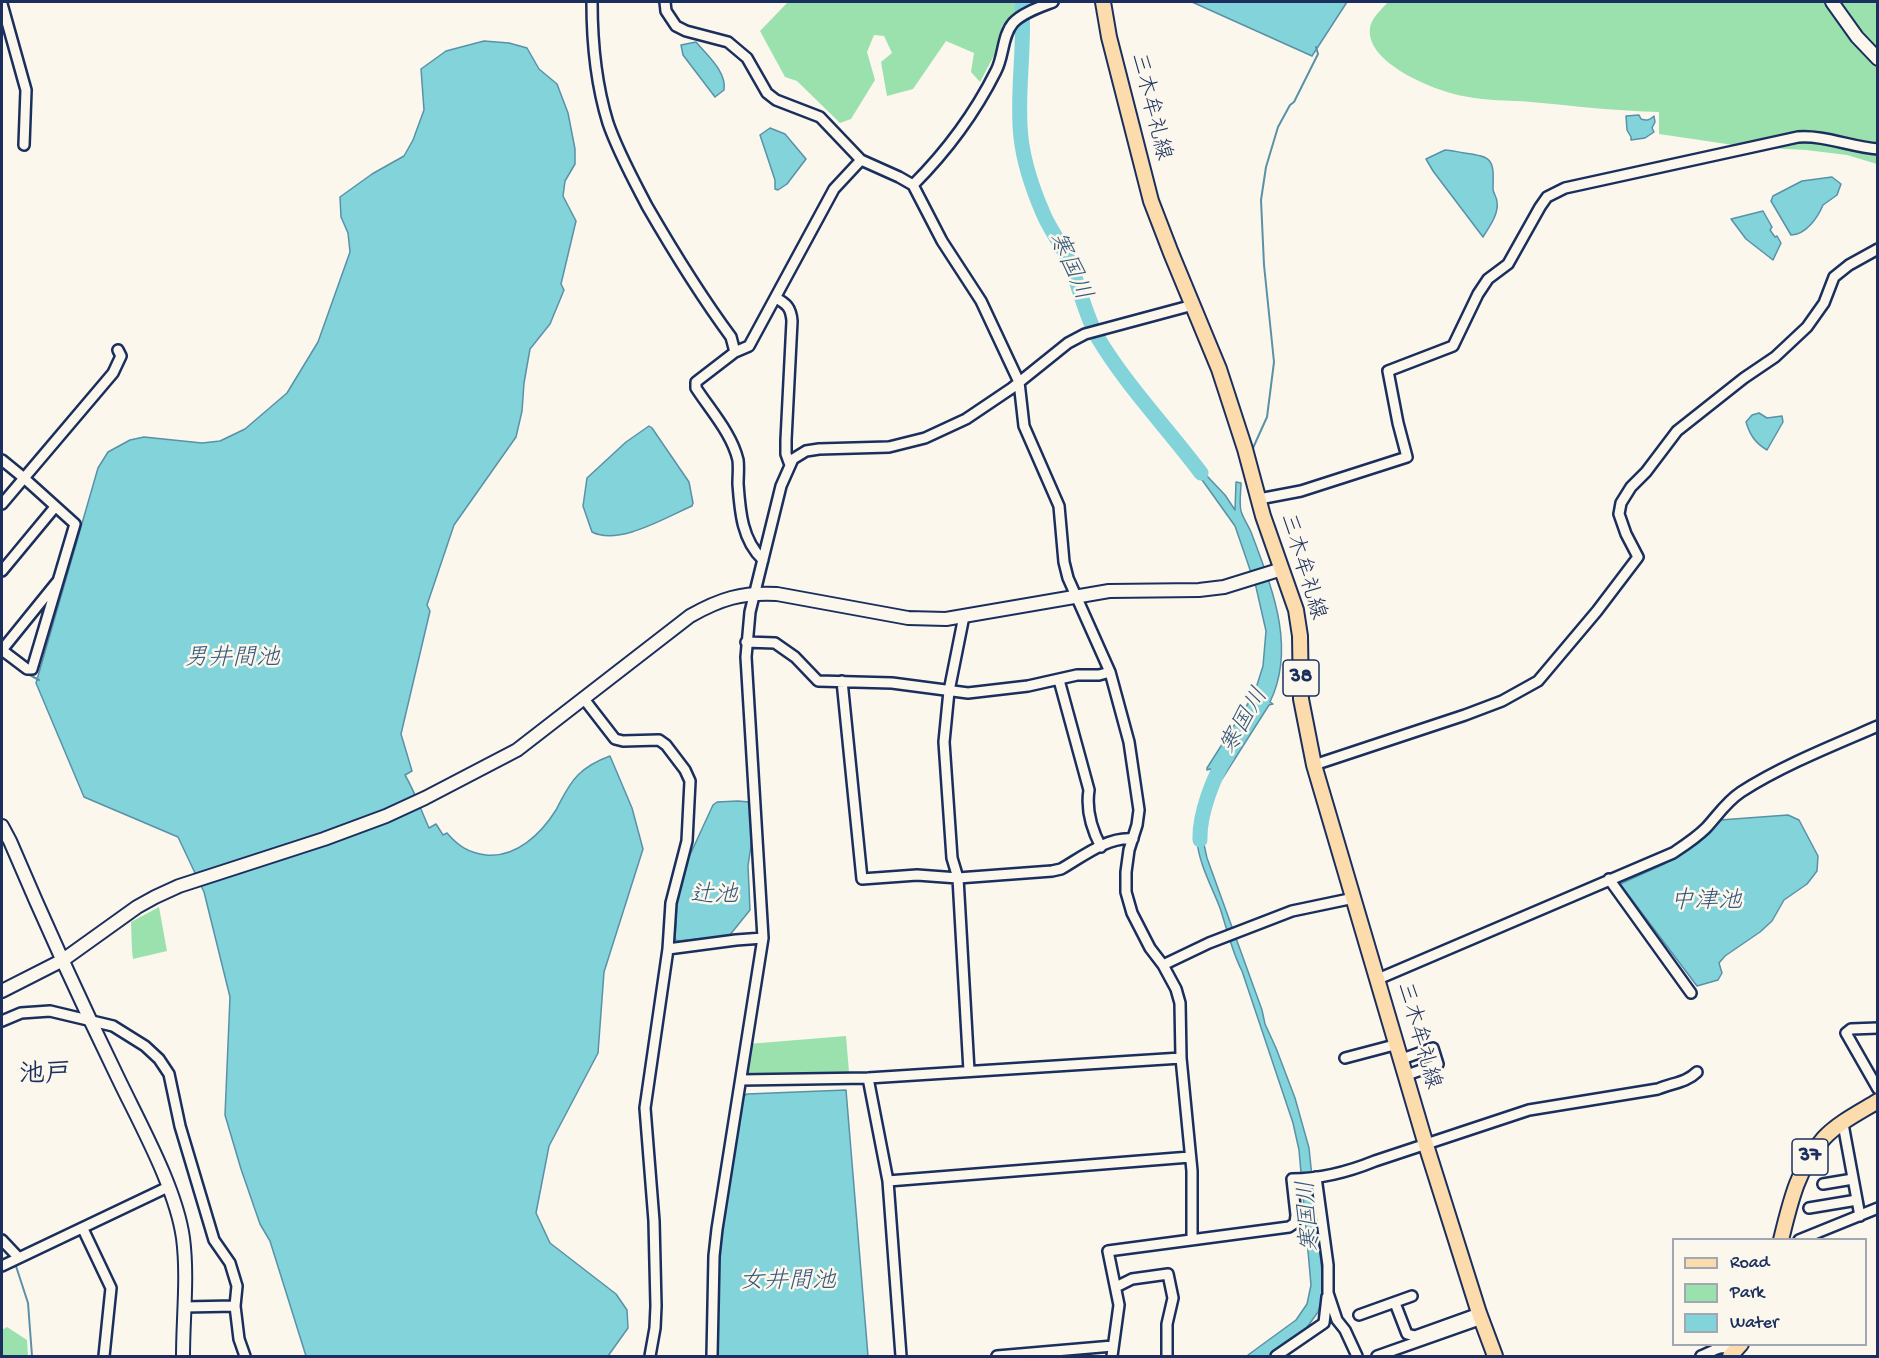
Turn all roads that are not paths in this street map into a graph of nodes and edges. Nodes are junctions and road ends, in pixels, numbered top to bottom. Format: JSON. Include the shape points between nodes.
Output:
{"nodes":[{"id":1,"x":592,"y":2,"type":"edge"},
{"id":2,"x":665,"y":2,"type":"edge"},
{"id":3,"x":1053,"y":2,"type":"edge"},
{"id":4,"x":1103,"y":2,"type":"edge"},
{"id":5,"x":1832,"y":2,"type":"edge"},
{"id":6,"x":2,"y":4,"type":"edge"},
{"id":7,"x":1878,"y":59,"type":"edge"},
{"id":8,"x":24,"y":145,"type":"dead end"},
{"id":9,"x":1878,"y":149,"type":"edge"},
{"id":10,"x":861,"y":160,"type":"junction"},
{"id":11,"x":913,"y":186,"type":"junction"},
{"id":12,"x":1878,"y":249,"type":"edge"},
{"id":13,"x":776,"y":298,"type":"junction"},
{"id":14,"x":1193,"y":305,"type":"junction"},
{"id":15,"x":118,"y":350,"type":"dead end"},
{"id":16,"x":735,"y":352,"type":"junction"},
{"id":17,"x":1019,"y":382,"type":"junction"},
{"id":18,"x":2,"y":460,"type":"edge"},
{"id":19,"x":790,"y":465,"type":"junction"},
{"id":20,"x":24,"y":478,"type":"junction"},
{"id":21,"x":1259,"y":499,"type":"junction"},
{"id":22,"x":2,"y":504,"type":"edge"},
{"id":23,"x":56,"y":507,"type":"junction"},
{"id":24,"x":763,"y":560,"type":"junction"},
{"id":25,"x":2,"y":571,"type":"edge"},
{"id":26,"x":1276,"y":571,"type":"junction"},
{"id":27,"x":60,"y":580,"type":"junction"},
{"id":28,"x":756,"y":593,"type":"junction"},
{"id":29,"x":1076,"y":596,"type":"junction"},
{"id":30,"x":964,"y":616,"type":"junction"},
{"id":31,"x":746,"y":642,"type":"junction"},
{"id":32,"x":2,"y":650,"type":"edge"},
{"id":33,"x":1110,"y":672,"type":"junction"},
{"id":34,"x":1059,"y":680,"type":"junction"},
{"id":35,"x":842,"y":681,"type":"junction"},
{"id":36,"x":949,"y":691,"type":"junction"},
{"id":37,"x":584,"y":699,"type":"junction"},
{"id":38,"x":1878,"y":726,"type":"edge"},
{"id":39,"x":1314,"y":765,"type":"junction"},
{"id":40,"x":2,"y":826,"type":"edge"},
{"id":41,"x":1133,"y":839,"type":"junction"},
{"id":42,"x":1101,"y":847,"type":"junction"},
{"id":43,"x":958,"y":878,"type":"junction"},
{"id":44,"x":1609,"y":879,"type":"junction"},
{"id":45,"x":1354,"y":898,"type":"junction"},
{"id":46,"x":763,"y":938,"type":"junction"},
{"id":47,"x":668,"y":949,"type":"junction"},
{"id":48,"x":63,"y":960,"type":"junction"},
{"id":49,"x":1163,"y":965,"type":"junction"},
{"id":50,"x":1378,"y":979,"type":"junction"},
{"id":51,"x":2,"y":990,"type":"edge"},
{"id":52,"x":1691,"y":993,"type":"dead end"},
{"id":53,"x":2,"y":1021,"type":"edge"},
{"id":54,"x":91,"y":1021,"type":"junction"},
{"id":55,"x":1878,"y":1028,"type":"edge"},
{"id":56,"x":1398,"y":1044,"type":"junction"},
{"id":57,"x":1181,"y":1058,"type":"junction"},
{"id":58,"x":1345,"y":1058,"type":"dead end"},
{"id":59,"x":1402,"y":1059,"type":"junction"},
{"id":60,"x":969,"y":1071,"type":"junction"},
{"id":61,"x":1697,"y":1072,"type":"dead end"},
{"id":62,"x":1407,"y":1075,"type":"junction"},
{"id":63,"x":868,"y":1078,"type":"junction"},
{"id":64,"x":741,"y":1080,"type":"junction"},
{"id":65,"x":1877,"y":1100,"type":"edge"},
{"id":66,"x":1843,"y":1124,"type":"junction"},
{"id":67,"x":1426,"y":1145,"type":"junction"},
{"id":68,"x":1190,"y":1157,"type":"junction"},
{"id":69,"x":1316,"y":1177,"type":"junction"},
{"id":70,"x":1853,"y":1179,"type":"junction"},
{"id":71,"x":888,"y":1181,"type":"junction"},
{"id":72,"x":1823,"y":1184,"type":"dead end"},
{"id":73,"x":168,"y":1187,"type":"junction"},
{"id":74,"x":1857,"y":1200,"type":"junction"},
{"id":75,"x":1809,"y":1208,"type":"dead end"},
{"id":76,"x":1878,"y":1208,"type":"edge"},
{"id":77,"x":1860,"y":1216,"type":"junction"},
{"id":78,"x":83,"y":1229,"type":"junction"},
{"id":79,"x":1781,"y":1238,"type":"edge"},
{"id":80,"x":1801,"y":1238,"type":"edge"},
{"id":81,"x":2,"y":1240,"type":"edge"},
{"id":82,"x":1192,"y":1240,"type":"junction"},
{"id":83,"x":18,"y":1257,"type":"junction"},
{"id":84,"x":2,"y":1266,"type":"edge"},
{"id":85,"x":1116,"y":1287,"type":"junction"},
{"id":86,"x":1328,"y":1293,"type":"junction"},
{"id":87,"x":1412,"y":1296,"type":"dead end"},
{"id":88,"x":1395,"y":1303,"type":"junction"},
{"id":89,"x":235,"y":1306,"type":"junction"},
{"id":90,"x":184,"y":1307,"type":"junction"},
{"id":91,"x":1359,"y":1315,"type":"dead end"},
{"id":92,"x":1480,"y":1316,"type":"junction"},
{"id":93,"x":1113,"y":1346,"type":"junction"},
{"id":94,"x":1733,"y":1349,"type":"edge"},
{"id":95,"x":104,"y":1356,"type":"edge"},
{"id":96,"x":183,"y":1356,"type":"edge"},
{"id":97,"x":245,"y":1356,"type":"edge"},
{"id":98,"x":651,"y":1356,"type":"edge"},
{"id":99,"x":712,"y":1356,"type":"edge"},
{"id":100,"x":902,"y":1356,"type":"edge"},
{"id":101,"x":996,"y":1356,"type":"edge"},
{"id":102,"x":1112,"y":1356,"type":"edge"},
{"id":103,"x":1167,"y":1356,"type":"edge"},
{"id":104,"x":1276,"y":1356,"type":"edge"},
{"id":105,"x":1357,"y":1356,"type":"edge"},
{"id":106,"x":1377,"y":1356,"type":"edge"},
{"id":107,"x":1496,"y":1356,"type":"edge"},
{"id":108,"x":1701,"y":1356,"type":"edge"}],
"edges":[{"from":1,"to":16,"type":"street","via":[[599,86],[620,153],[668,242],[730,337]]},
{"from":2,"to":10,"type":"street","via":[[676,26],[728,42],[738,49],[767,93],[820,117]]},
{"from":3,"to":11,"type":"street","via":[[1010,26],[990,83],[966,122]]},
{"from":4,"to":14,"type":"main road","name":"三木牟礼線","number":"38","via":[[1151,201]]},
{"from":5,"to":7,"type":"street"},
{"from":6,"to":8,"type":"street","via":[[26,90]]},
{"from":9,"to":21,"type":"street","via":[[1798,137],[1565,188],[1548,198],[1508,264],[1488,279],[1453,346],[1388,371],[1407,457],[1301,491]]},
{"from":10,"to":11,"type":"street"},
{"from":10,"to":13,"type":"street","via":[[834,189]]},
{"from":11,"to":17,"type":"street","via":[[942,241],[981,301]]},
{"from":12,"to":39,"type":"street","via":[[1834,277],[1824,303],[1807,327],[1775,357],[1677,430],[1631,488],[1619,514],[1638,557],[1538,681],[1465,716]]},
{"from":13,"to":16,"type":"street","via":[[749,346]]},
{"from":13,"to":19,"type":"street","via":[[791,311],[792,321],[786,447]]},
{"from":14,"to":17,"type":"street","via":[[1085,334]]},
{"from":14,"to":21,"type":"main road","name":"三木牟礼線","number":"38","via":[[1219,369]]},
{"from":15,"to":20,"type":"street","via":[[121,356],[113,373]]},
{"from":16,"to":24,"type":"street","via":[[696,382],[696,388],[735,451],[743,526],[753,550]]},
{"from":17,"to":19,"type":"street","via":[[966,419],[925,438],[889,447],[812,450],[793,459]]},
{"from":17,"to":29,"type":"street","via":[[1024,426],[1059,506],[1064,562]]},
{"from":18,"to":20,"type":"street"},
{"from":19,"to":24,"type":"street"},
{"from":20,"to":22,"type":"street"},
{"from":20,"to":23,"type":"street"},
{"from":21,"to":26,"type":"main road","name":"三木牟礼線","number":"38"},
{"from":23,"to":25,"type":"street"},
{"from":23,"to":27,"type":"street","via":[[75,524]]},
{"from":24,"to":28,"type":"street"},
{"from":26,"to":29,"type":"street","via":[[1224,587],[1133,589]]},
{"from":26,"to":39,"type":"main road","name":"三木牟礼線","number":"38","via":[[1296,610],[1301,699]]},
{"from":27,"to":32,"type":"street"},
{"from":27,"to":32,"type":"street","via":[[32,669]]},
{"from":28,"to":30,"type":"street","via":[[908,618]]},
{"from":28,"to":31,"type":"street"},
{"from":28,"to":37,"type":"street","via":[[730,597],[690,616]]},
{"from":29,"to":30,"type":"street"},
{"from":29,"to":33,"type":"street"},
{"from":30,"to":36,"type":"street"},
{"from":31,"to":35,"type":"street","via":[[775,643],[818,681]]},
{"from":31,"to":46,"type":"street"},
{"from":33,"to":34,"type":"street"},
{"from":33,"to":41,"type":"street","via":[[1136,784],[1139,810]]},
{"from":34,"to":36,"type":"street","via":[[978,692]]},
{"from":34,"to":42,"type":"street","via":[[1089,790],[1094,834]]},
{"from":35,"to":36,"type":"street"},
{"from":35,"to":43,"type":"street","via":[[862,879],[917,875]]},
{"from":36,"to":43,"type":"street","via":[[944,742],[952,858]]},
{"from":37,"to":47,"type":"street","via":[[615,739],[659,740],[666,745],[690,781],[687,841],[671,903]]},
{"from":37,"to":48,"type":"street","via":[[517,750],[425,798],[350,830],[179,886],[137,906]]},
{"from":38,"to":44,"type":"street","via":[[1743,791],[1727,802],[1692,841],[1673,853]]},
{"from":39,"to":45,"type":"main road","name":"三木牟礼線","number":"38"},
{"from":40,"to":48,"type":"street"},
{"from":41,"to":42,"type":"street","via":[[1122,838]]},
{"from":41,"to":49,"type":"street","via":[[1125,872],[1126,892],[1132,913]]},
{"from":42,"to":43,"type":"street","via":[[1052,871]]},
{"from":43,"to":60,"type":"street"},
{"from":44,"to":50,"type":"street"},
{"from":44,"to":52,"type":"street"},
{"from":45,"to":49,"type":"street","via":[[1299,909]]},
{"from":45,"to":50,"type":"main road","name":"三木牟礼線","number":"38"},
{"from":46,"to":47,"type":"street"},
{"from":46,"to":64,"type":"street"},
{"from":47,"to":98,"type":"street","via":[[645,1108],[654,1221],[656,1306]]},
{"from":48,"to":51,"type":"street"},
{"from":48,"to":54,"type":"street"},
{"from":49,"to":57,"type":"street","via":[[1180,1003]]},
{"from":50,"to":56,"type":"main road","name":"三木牟礼線","number":"38"},
{"from":53,"to":54,"type":"street","via":[[38,1011]]},
{"from":54,"to":73,"type":"street"},
{"from":54,"to":89,"type":"street","via":[[127,1033],[159,1059],[169,1074],[214,1240],[230,1263],[237,1286]]},
{"from":55,"to":65,"type":"street","via":[[1851,1029],[1846,1033]]},
{"from":56,"to":58,"type":"street"},
{"from":56,"to":59,"type":"main road","name":"三木牟礼線","number":"38"},
{"from":57,"to":60,"type":"street"},
{"from":57,"to":68,"type":"street"},
{"from":59,"to":62,"type":"main road","name":"三木牟礼線","number":"38"},
{"from":59,"to":62,"type":"street","via":[[1433,1048],[1438,1064]]},
{"from":60,"to":63,"type":"street"},
{"from":61,"to":67,"type":"street","via":[[1689,1080],[1658,1089],[1529,1110]]},
{"from":62,"to":67,"type":"main road","name":"三木牟礼線","number":"38"},
{"from":63,"to":64,"type":"street"},
{"from":63,"to":71,"type":"street"},
{"from":64,"to":99,"type":"street","via":[[715,1247]]},
{"from":65,"to":66,"type":"main road","number":"37"},
{"from":66,"to":70,"type":"street"},
{"from":66,"to":79,"type":"main road","number":"37","via":[[1811,1155],[1799,1177]]},
{"from":67,"to":69,"type":"street","via":[[1350,1171]]},
{"from":67,"to":92,"type":"main road","name":"三木牟礼線","number":"38"},
{"from":68,"to":71,"type":"street"},
{"from":68,"to":82,"type":"street"},
{"from":69,"to":82,"type":"street","via":[[1292,1179],[1296,1215],[1295,1223],[1289,1227]]},
{"from":69,"to":86,"type":"street"},
{"from":70,"to":72,"type":"street"},
{"from":70,"to":74,"type":"street"},
{"from":71,"to":100,"type":"street"},
{"from":73,"to":78,"type":"street"},
{"from":73,"to":90,"type":"street","via":[[183,1237]]},
{"from":74,"to":75,"type":"street"},
{"from":74,"to":77,"type":"street"},
{"from":76,"to":77,"type":"street"},
{"from":77,"to":80,"type":"street"},
{"from":78,"to":83,"type":"street"},
{"from":78,"to":95,"type":"street","via":[[111,1288]]},
{"from":81,"to":83,"type":"street"},
{"from":82,"to":85,"type":"street","via":[[1108,1251]]},
{"from":83,"to":84,"type":"street"},
{"from":85,"to":93,"type":"street","via":[[1119,1305]]},
{"from":85,"to":103,"type":"street","via":[[1168,1274],[1173,1298],[1167,1324]]},
{"from":86,"to":104,"type":"street","via":[[1324,1323]]},
{"from":86,"to":105,"type":"street","via":[[1337,1320]]},
{"from":87,"to":88,"type":"street"},
{"from":88,"to":91,"type":"street"},
{"from":88,"to":92,"type":"street","via":[[1407,1334],[1415,1336]]},
{"from":89,"to":90,"type":"street"},
{"from":89,"to":97,"type":"street"},
{"from":90,"to":96,"type":"street"},
{"from":92,"to":106,"type":"street"},
{"from":92,"to":107,"type":"main road","name":"三木牟礼線","number":"38"},
{"from":93,"to":101,"type":"street"},
{"from":93,"to":102,"type":"street"},
{"from":94,"to":108,"type":"street","via":[[1722,1347]]}]}
